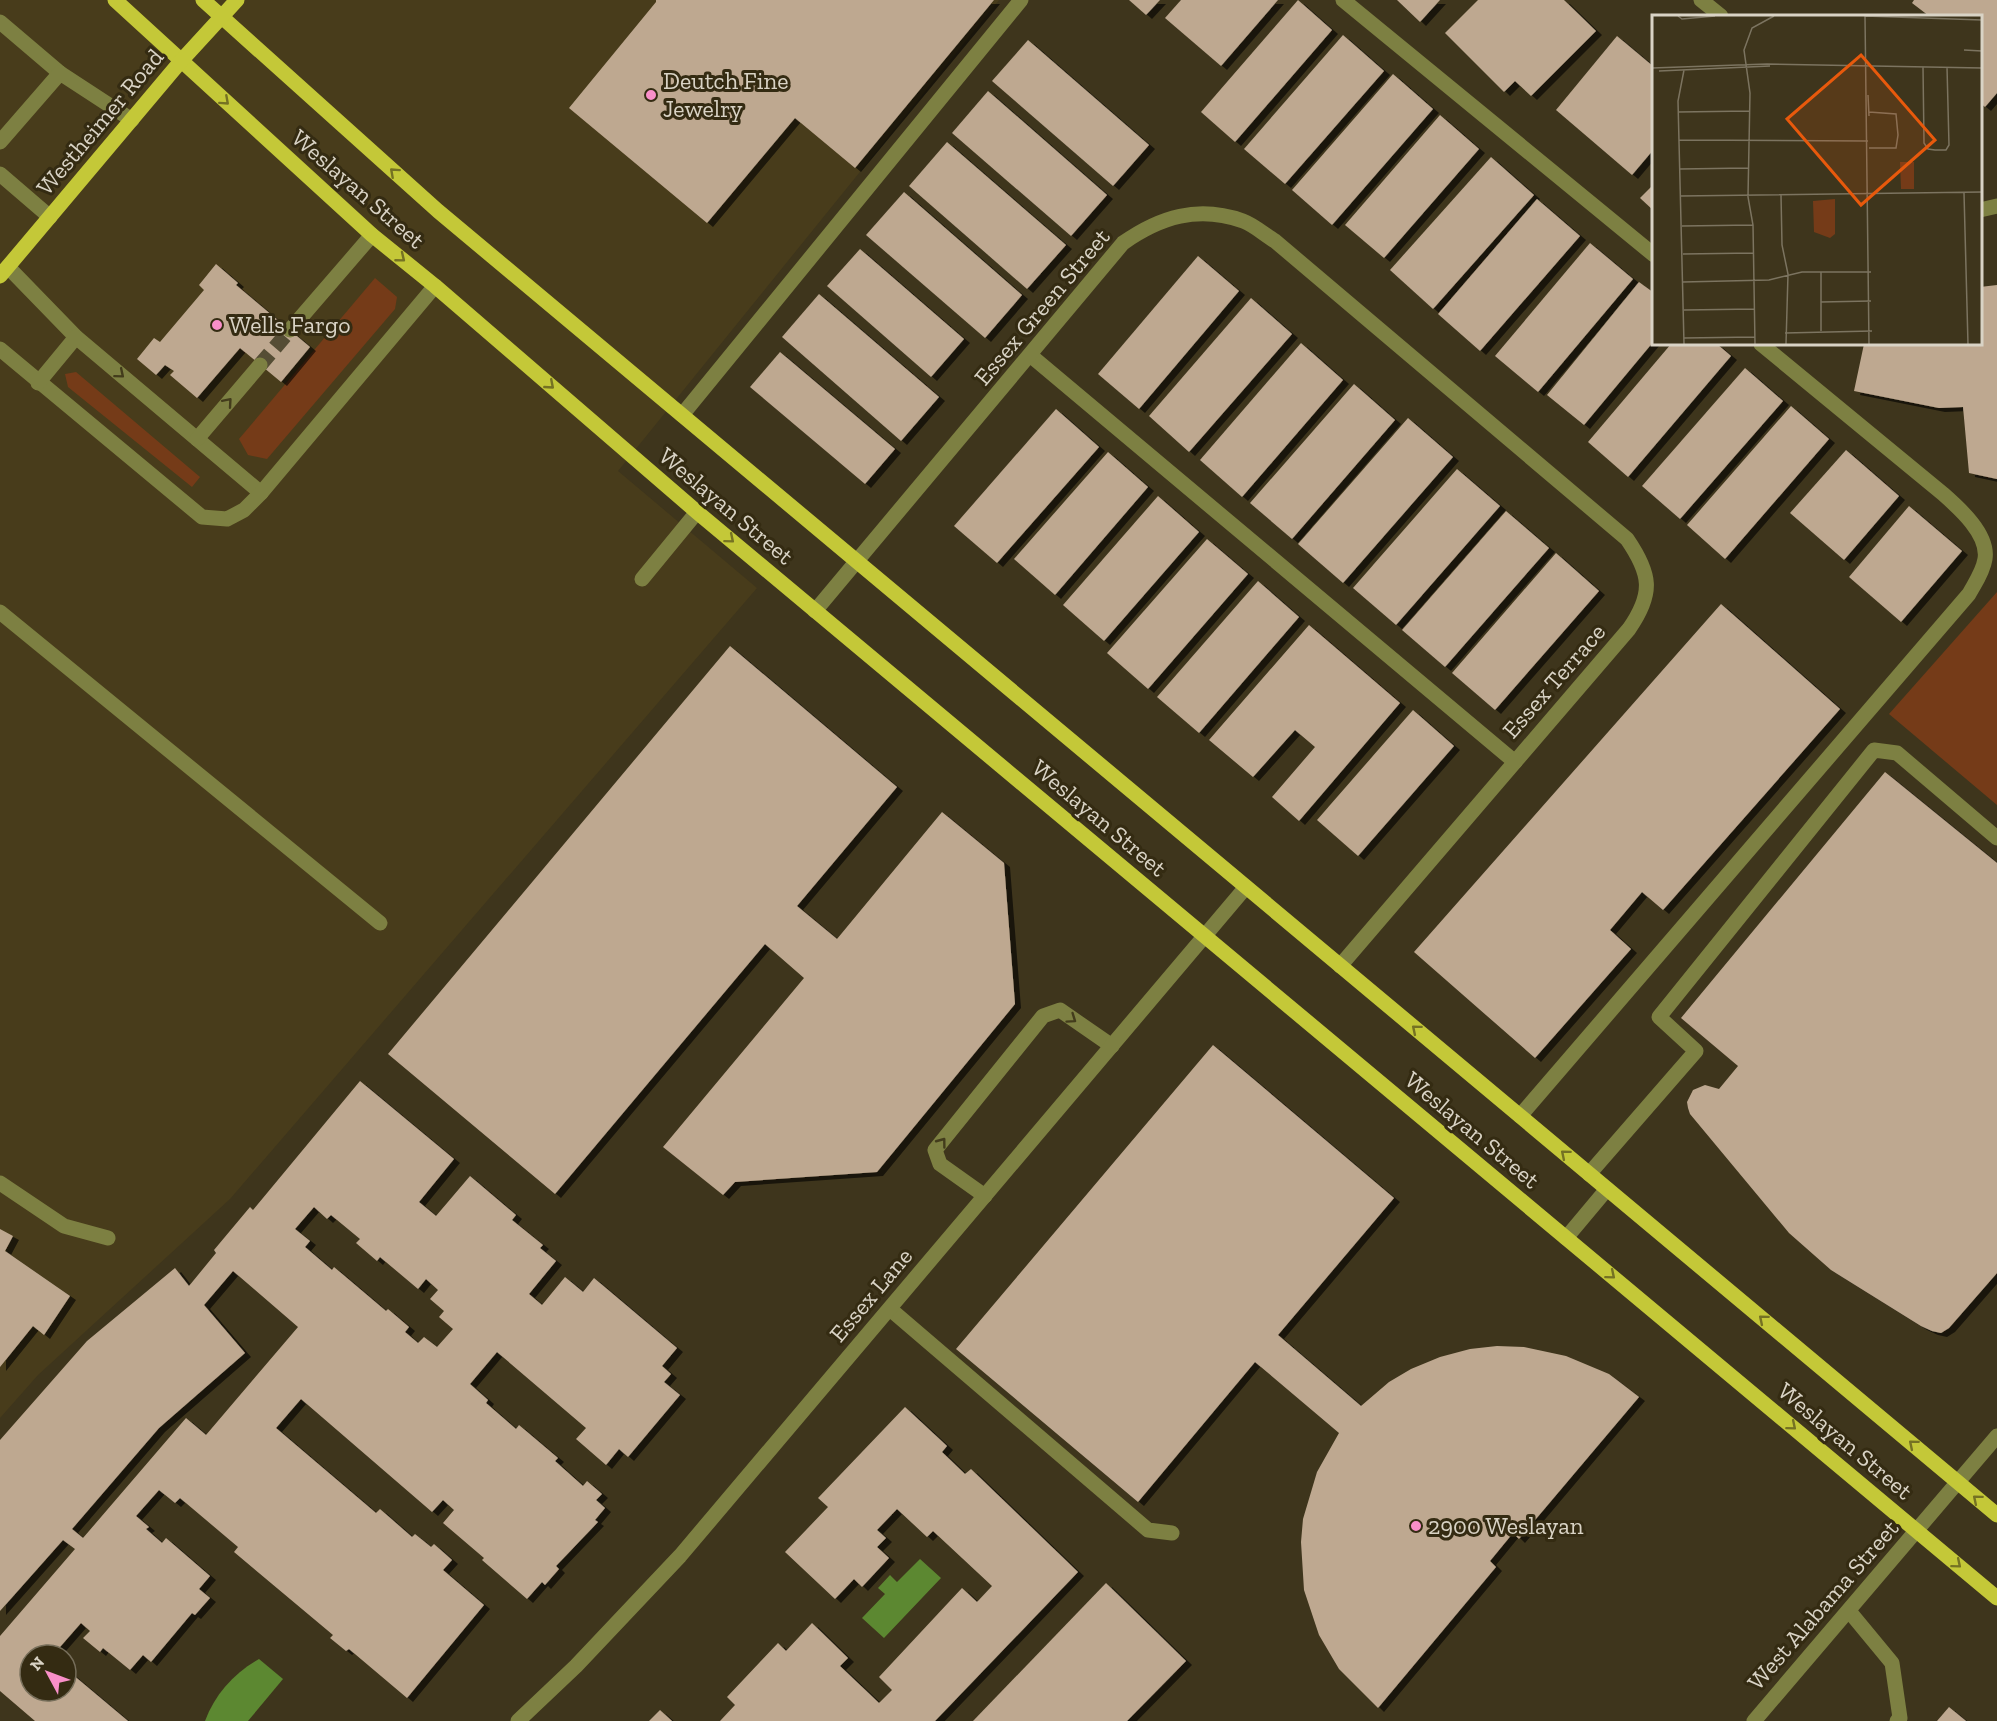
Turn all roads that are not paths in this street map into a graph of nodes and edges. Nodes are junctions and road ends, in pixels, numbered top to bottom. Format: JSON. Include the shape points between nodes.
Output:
{"nodes":[{"id":1,"x":115,"y":0,"type":"edge"},
{"id":2,"x":203,"y":0,"type":"edge"},
{"id":3,"x":237,"y":0,"type":"edge"},
{"id":4,"x":1021,"y":0,"type":"edge"},
{"id":5,"x":1343,"y":0,"type":"edge"},
{"id":6,"x":1701,"y":0,"type":"edge"},
{"id":7,"x":1720,"y":15,"type":"edge"},
{"id":8,"x":221,"y":16,"type":"junction"},
{"id":9,"x":0,"y":21,"type":"edge"},
{"id":10,"x":182,"y":61,"type":"junction"},
{"id":11,"x":60,"y":73,"type":"junction"},
{"id":12,"x":132,"y":120,"type":"junction"},
{"id":13,"x":0,"y":142,"type":"edge"},
{"id":14,"x":0,"y":174,"type":"edge"},
{"id":15,"x":1997,"y":206,"type":"edge"},
{"id":16,"x":1982,"y":210,"type":"edge"},
{"id":17,"x":50,"y":217,"type":"junction"},
{"id":18,"x":372,"y":234,"type":"junction"},
{"id":19,"x":1652,"y":254,"type":"edge"},
{"id":20,"x":4,"y":271,"type":"edge"},
{"id":21,"x":435,"y":286,"type":"junction"},
{"id":22,"x":290,"y":330,"type":"tunnel mouth"},
{"id":23,"x":76,"y":337,"type":"junction"},
{"id":24,"x":1762,"y":345,"type":"edge"},
{"id":25,"x":0,"y":349,"type":"edge"},
{"id":26,"x":1030,"y":355,"type":"junction"},
{"id":27,"x":260,"y":364,"type":"tunnel mouth"},
{"id":28,"x":38,"y":383,"type":"junction"},
{"id":29,"x":682,"y":415,"type":"junction"},
{"id":30,"x":1499,"y":429,"type":"joint"},
{"id":31,"x":197,"y":439,"type":"junction"},
{"id":32,"x":261,"y":493,"type":"junction"},
{"id":33,"x":697,"y":512,"type":"junction"},
{"id":34,"x":857,"y":561,"type":"junction"},
{"id":35,"x":642,"y":579,"type":"dead end"},
{"id":36,"x":815,"y":611,"type":"junction"},
{"id":37,"x":0,"y":612,"type":"edge"},
{"id":38,"x":1515,"y":762,"type":"junction"},
{"id":39,"x":1997,"y":838,"type":"edge"},
{"id":40,"x":1246,"y":887,"type":"junction"},
{"id":41,"x":380,"y":923,"type":"dead end"},
{"id":42,"x":1204,"y":936,"type":"junction"},
{"id":43,"x":1340,"y":966,"type":"junction"},
{"id":44,"x":1112,"y":1046,"type":"junction"},
{"id":45,"x":1520,"y":1116,"type":"junction"},
{"id":46,"x":1589,"y":1174,"type":"junction"},
{"id":47,"x":0,"y":1183,"type":"edge"},
{"id":48,"x":1608,"y":1189,"type":"junction"},
{"id":49,"x":984,"y":1196,"type":"junction"},
{"id":50,"x":108,"y":1238,"type":"dead end"},
{"id":51,"x":1566,"y":1238,"type":"junction"},
{"id":52,"x":890,"y":1309,"type":"junction"},
{"id":53,"x":1997,"y":1436,"type":"edge"},
{"id":54,"x":1958,"y":1482,"type":"junction"},
{"id":55,"x":1997,"y":1515,"type":"edge"},
{"id":56,"x":1916,"y":1531,"type":"junction"},
{"id":57,"x":1172,"y":1533,"type":"dead end"},
{"id":58,"x":1997,"y":1598,"type":"edge"},
{"id":59,"x":1849,"y":1611,"type":"junction"},
{"id":60,"x":518,"y":1721,"type":"edge"},
{"id":61,"x":1754,"y":1721,"type":"edge"},
{"id":62,"x":1897,"y":1721,"type":"edge"}],
"edges":[{"from":1,"to":10,"type":"main road","name":"Weslayan Street"},
{"from":2,"to":8,"type":"main road","name":"Weslayan Street"},
{"from":3,"to":8,"type":"main road","name":"Westheimer Road"},
{"from":4,"to":29,"type":"street"},
{"from":5,"to":19,"type":"street"},
{"from":6,"to":7,"type":"street"},
{"from":8,"to":10,"type":"main road","name":"Westheimer Road"},
{"from":29,"to":8,"type":"main road","name":"Weslayan Street","one_way":true,"via":[[438,211]]},
{"from":9,"to":11,"type":"street"},
{"from":10,"to":12,"type":"main road","name":"Westheimer Road"},
{"from":10,"to":18,"type":"main road","name":"Weslayan Street","one_way":true},
{"from":11,"to":12,"type":"street"},
{"from":11,"to":13,"type":"street"},
{"from":12,"to":17,"type":"main road","name":"Westheimer Road"},
{"from":14,"to":17,"type":"street"},
{"from":15,"to":16,"type":"street"},
{"from":17,"to":20,"type":"main road","name":"Westheimer Road"},
{"from":18,"to":21,"type":"main road","name":"Weslayan Street","one_way":true},
{"from":18,"to":22,"type":"street"},
{"from":20,"to":23,"type":"street"},
{"from":21,"to":32,"type":"street"},
{"from":21,"to":33,"type":"main road","name":"Weslayan Street","one_way":true},
{"from":23,"to":28,"type":"street"},
{"from":23,"to":31,"type":"street","one_way":true},
{"from":24,"to":45,"type":"street","via":[[1964,513],[1980,534],[1986,557],[1982,573],[1969,594]]},
{"from":25,"to":28,"type":"street"},
{"from":26,"to":30,"type":"street","name":"Essex Green Street","via":[[1123,243],[1166,219],[1189,214],[1213,215],[1243,221],[1275,241]]},
{"from":26,"to":34,"type":"street","name":"Essex Green Street"},
{"from":26,"to":38,"type":"street"},
{"from":31,"to":27,"type":"street","one_way":true},
{"from":28,"to":32,"type":"street","via":[[202,517],[227,519],[244,510]]},
{"from":29,"to":34,"type":"main road","name":"Weslayan Street"},
{"from":30,"to":38,"type":"street","name":"Essex Terrace","via":[[1627,539],[1644,566],[1646,580],[1641,612],[1629,629]]},
{"from":31,"to":32,"type":"street"},
{"from":33,"to":35,"type":"street"},
{"from":33,"to":36,"type":"main road","name":"Weslayan Street","one_way":true},
{"from":34,"to":36,"type":"street","name":"Essex Green Street"},
{"from":34,"to":40,"type":"main road","name":"Weslayan Street"},
{"from":36,"to":42,"type":"main road","name":"Weslayan Street"},
{"from":37,"to":41,"type":"street"},
{"from":38,"to":43,"type":"street","name":"Essex Terrace"},
{"from":39,"to":46,"type":"street","via":[[1897,753],[1874,750],[1659,1017],[1696,1051]]},
{"from":40,"to":42,"type":"street","name":"Essex Lane"},
{"from":40,"to":43,"type":"main road","name":"Weslayan Street"},
{"from":42,"to":44,"type":"street","name":"Essex Lane"},
{"from":42,"to":51,"type":"main road","name":"Weslayan Street"},
{"from":45,"to":43,"type":"main road","name":"Weslayan Street","one_way":true},
{"from":44,"to":49,"type":"street","name":"Essex Lane"},
{"from":49,"to":44,"type":"street","one_way":true,"via":[[940,1164],[935,1150],[1043,1016],[1060,1010]]},
{"from":46,"to":45,"type":"main road","name":"Weslayan Street","one_way":true},
{"from":46,"to":48,"type":"main road","name":"Weslayan Street"},
{"from":47,"to":50,"type":"street","via":[[64,1226]]},
{"from":48,"to":51,"type":"street"},
{"from":54,"to":48,"type":"main road","name":"Weslayan Street","one_way":true},
{"from":49,"to":52,"type":"street","name":"Essex Lane"},
{"from":51,"to":56,"type":"main road","name":"Weslayan Street","one_way":true},
{"from":52,"to":57,"type":"street","via":[[1148,1530]]},
{"from":52,"to":60,"type":"street","name":"Essex Lane","via":[[680,1556]]},
{"from":53,"to":54,"type":"street","name":"West Alabama Street"},
{"from":55,"to":54,"type":"main road","name":"Weslayan Street","one_way":true},
{"from":54,"to":56,"type":"street","name":"West Alabama Street"},
{"from":56,"to":58,"type":"main road","name":"Weslayan Street","one_way":true},
{"from":56,"to":59,"type":"street","name":"West Alabama Street"},
{"from":59,"to":61,"type":"street","name":"West Alabama Street"},
{"from":59,"to":62,"type":"street","via":[[1892,1663],[1900,1718]]}]}
